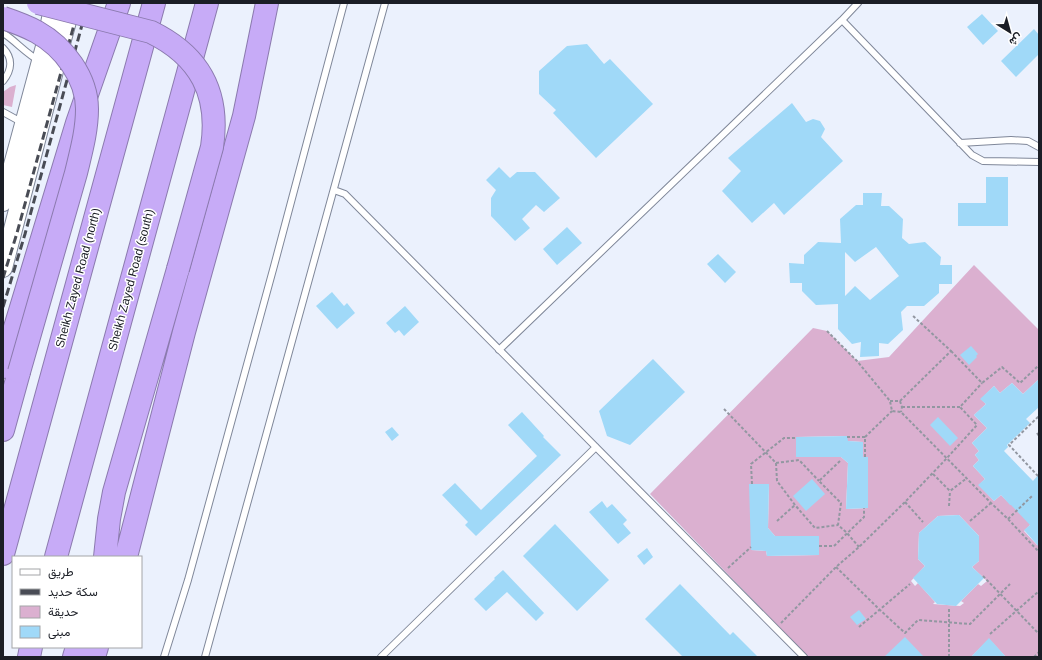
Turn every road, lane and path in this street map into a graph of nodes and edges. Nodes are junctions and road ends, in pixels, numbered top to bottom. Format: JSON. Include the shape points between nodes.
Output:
{"nodes":[{"id":1,"x":38,"y":3,"type":"edge"},
{"id":2,"x":54,"y":3,"type":"edge"},
{"id":3,"x":72,"y":3,"type":"edge"},
{"id":4,"x":88,"y":3,"type":"edge"},
{"id":5,"x":119,"y":3,"type":"edge"},
{"id":6,"x":154,"y":3,"type":"edge"},
{"id":7,"x":207,"y":3,"type":"edge"},
{"id":8,"x":268,"y":3,"type":"edge"},
{"id":9,"x":344,"y":3,"type":"edge"},
{"id":10,"x":385,"y":3,"type":"edge"},
{"id":11,"x":858,"y":3,"type":"edge"},
{"id":12,"x":3,"y":18,"type":"edge"},
{"id":13,"x":842,"y":20,"type":"junction"},
{"id":14,"x":3,"y":33,"type":"edge"},
{"id":15,"x":3,"y":48,"type":"edge"},
{"id":16,"x":41,"y":62,"type":"junction"},
{"id":17,"x":3,"y":81,"type":"edge"},
{"id":18,"x":3,"y":112,"type":"edge"},
{"id":19,"x":24,"y":124,"type":"junction"},
{"id":20,"x":960,"y":143,"type":"junction"},
{"id":21,"x":1039,"y":147,"type":"edge"},
{"id":22,"x":1039,"y":162,"type":"edge"},
{"id":23,"x":334,"y":190,"type":"junction"},
{"id":24,"x":3,"y":202,"type":"edge"},
{"id":25,"x":3,"y":268,"type":"edge"},
{"id":26,"x":184,"y":272,"type":"junction"},
{"id":27,"x":912,"y":315,"type":"dead end"},
{"id":28,"x":827,"y":331,"type":"dead end"},
{"id":29,"x":499,"y":350,"type":"junction"},
{"id":30,"x":952,"y":351,"type":"junction"},
{"id":31,"x":1039,"y":365,"type":"edge"},
{"id":32,"x":11,"y":370,"type":"edge"},
{"id":33,"x":982,"y":383,"type":"junction"},
{"id":34,"x":890,"y":401,"type":"junction"},
{"id":35,"x":900,"y":401,"type":"junction"},
{"id":36,"x":902,"y":407,"type":"junction"},
{"id":37,"x":960,"y":407,"type":"junction"},
{"id":38,"x":724,"y":409,"type":"dead end"},
{"id":39,"x":892,"y":411,"type":"junction"},
{"id":40,"x":901,"y":412,"type":"junction"},
{"id":41,"x":1039,"y":416,"type":"edge"},
{"id":42,"x":3,"y":430,"type":"edge"},
{"id":43,"x":847,"y":437,"type":"dead end"},
{"id":44,"x":865,"y":437,"type":"junction"},
{"id":45,"x":796,"y":438,"type":"dead end"},
{"id":46,"x":596,"y":447,"type":"junction"},
{"id":47,"x":765,"y":452,"type":"junction"},
{"id":48,"x":865,"y":457,"type":"dead end"},
{"id":49,"x":947,"y":458,"type":"junction"},
{"id":50,"x":840,"y":461,"type":"dead end"},
{"id":51,"x":776,"y":463,"type":"junction"},
{"id":52,"x":933,"y":474,"type":"junction"},
{"id":53,"x":1038,"y":476,"type":"dead end"},
{"id":54,"x":967,"y":478,"type":"junction"},
{"id":55,"x":819,"y":480,"type":"junction"},
{"id":56,"x":752,"y":484,"type":"dead end"},
{"id":57,"x":950,"y":491,"type":"junction"},
{"id":58,"x":1032,"y":496,"type":"dead end"},
{"id":59,"x":906,"y":502,"type":"junction"},
{"id":60,"x":991,"y":503,"type":"junction"},
{"id":61,"x":795,"y":505,"type":"junction"},
{"id":62,"x":949,"y":506,"type":"dead end"},
{"id":63,"x":864,"y":508,"type":"dead end"},
{"id":64,"x":1008,"y":519,"type":"junction"},
{"id":65,"x":777,"y":521,"type":"dead end"},
{"id":66,"x":970,"y":521,"type":"dead end"},
{"id":67,"x":923,"y":522,"type":"dead end"},
{"id":68,"x":838,"y":525,"type":"junction"},
{"id":69,"x":847,"y":533,"type":"junction"},
{"id":70,"x":819,"y":546,"type":"dead end"},
{"id":71,"x":751,"y":547,"type":"dead end"},
{"id":72,"x":859,"y":547,"type":"junction"},
{"id":73,"x":1039,"y":552,"type":"edge"},
{"id":74,"x":3,"y":554,"type":"edge"},
{"id":75,"x":105,"y":554,"type":"edge"},
{"id":76,"x":56,"y":556,"type":"edge"},
{"id":77,"x":126,"y":556,"type":"edge"},
{"id":78,"x":836,"y":567,"type":"junction"},
{"id":79,"x":721,"y":574,"type":"junction"},
{"id":80,"x":983,"y":576,"type":"dead end"},
{"id":81,"x":910,"y":584,"type":"dead end"},
{"id":82,"x":1010,"y":584,"type":"dead end"},
{"id":83,"x":1039,"y":591,"type":"edge"},
{"id":84,"x":1000,"y":594,"type":"junction"},
{"id":85,"x":949,"y":609,"type":"dead end"},
{"id":86,"x":880,"y":610,"type":"junction"},
{"id":87,"x":1016,"y":610,"type":"junction"},
{"id":88,"x":949,"y":622,"type":"junction"},
{"id":89,"x":859,"y":627,"type":"dead end"},
{"id":90,"x":776,"y":629,"type":"junction"},
{"id":91,"x":990,"y":634,"type":"dead end"},
{"id":92,"x":1039,"y":634,"type":"edge"},
{"id":93,"x":1039,"y":652,"type":"edge"},
{"id":94,"x":164,"y":657,"type":"edge"},
{"id":95,"x":205,"y":657,"type":"edge"},
{"id":96,"x":381,"y":657,"type":"edge"},
{"id":97,"x":804,"y":657,"type":"edge"},
{"id":98,"x":949,"y":657,"type":"edge"},
{"id":99,"x":1034,"y":657,"type":"edge"}],
"edges":[{"from":1,"to":26,"type":"highway","bridge":true,"via":[[151,32],[181,51],[203,78],[212,105],[214,133]]},
{"from":2,"to":16,"type":"street"},
{"from":3,"to":25,"type":"street"},
{"from":4,"to":26,"type":"highway","via":[[154,21],[173,29],[189,40],[203,55],[214,71],[222,90],[227,109],[224,149]]},
{"from":5,"to":32,"type":"highway","via":[[77,123]]},
{"from":6,"to":74,"type":"highway","name":"Sheikh Zayed Road (north)"},
{"from":7,"to":76,"type":"highway","name":"Sheikh Zayed Road (south)"},
{"from":8,"to":77,"type":"highway","via":[[244,116],[184,332]]},
{"from":9,"to":94,"type":"lane","via":[[188,580]]},
{"from":10,"to":23,"type":"lane"},
{"from":11,"to":13,"type":"lane"},
{"from":12,"to":32,"type":"highway","bridge":true,"via":[[38,32],[67,57],[84,90],[87,108],[78,166]]},
{"from":13,"to":20,"type":"lane"},
{"from":13,"to":29,"type":"lane"},
{"from":14,"to":16,"type":"lane"},
{"from":15,"to":17,"type":"lane","via":[[10,66]]},
{"from":16,"to":19,"type":"street"},
{"from":18,"to":19,"type":"lane"},
{"from":19,"to":24,"type":"street"},
{"from":20,"to":21,"type":"lane","via":[[1011,140],[1028,141]]},
{"from":20,"to":22,"type":"lane","via":[[972,155],[983,161]]},
{"from":23,"to":29,"type":"lane","via":[[345,194]]},
{"from":23,"to":95,"type":"lane"},
{"from":26,"to":75,"type":"highway","via":[[114,492]]},
{"from":27,"to":30,"type":"path"},
{"from":28,"to":34,"type":"path","via":[[857,361]]},
{"from":29,"to":46,"type":"lane"},
{"from":30,"to":33,"type":"path"},
{"from":30,"to":35,"type":"path"},
{"from":31,"to":33,"type":"path","via":[[1020,383],[1002,367]]},
{"from":32,"to":42,"type":"highway"},
{"from":33,"to":37,"type":"path"},
{"from":34,"to":35,"type":"path"},
{"from":34,"to":39,"type":"path"},
{"from":35,"to":36,"type":"path"},
{"from":36,"to":37,"type":"path"},
{"from":36,"to":40,"type":"path"},
{"from":37,"to":49,"type":"path","via":[[977,425]]},
{"from":38,"to":47,"type":"path"},
{"from":39,"to":40,"type":"path"},
{"from":39,"to":44,"type":"path"},
{"from":40,"to":49,"type":"path"},
{"from":41,"to":53,"type":"path","via":[[1009,445]]},
{"from":43,"to":44,"type":"path"},
{"from":44,"to":48,"type":"path"},
{"from":45,"to":47,"type":"path","via":[[784,438]]},
{"from":46,"to":79,"type":"lane"},
{"from":46,"to":96,"type":"lane"},
{"from":47,"to":51,"type":"path"},
{"from":47,"to":56,"type":"path","via":[[751,464]]},
{"from":49,"to":52,"type":"path"},
{"from":49,"to":54,"type":"path"},
{"from":50,"to":55,"type":"path"},
{"from":51,"to":55,"type":"path","via":[[799,460]]},
{"from":51,"to":61,"type":"path","via":[[777,481]]},
{"from":52,"to":57,"type":"path"},
{"from":52,"to":59,"type":"path"},
{"from":54,"to":57,"type":"path"},
{"from":54,"to":60,"type":"path"},
{"from":55,"to":68,"type":"path","via":[[841,503]]},
{"from":57,"to":62,"type":"path"},
{"from":58,"to":64,"type":"path"},
{"from":59,"to":67,"type":"path"},
{"from":59,"to":72,"type":"path"},
{"from":60,"to":64,"type":"path"},
{"from":60,"to":66,"type":"path"},
{"from":61,"to":65,"type":"path"},
{"from":61,"to":68,"type":"path","via":[[815,528]]},
{"from":63,"to":69,"type":"path","via":[[864,517]]},
{"from":64,"to":73,"type":"path"},
{"from":68,"to":69,"type":"path"},
{"from":69,"to":70,"type":"path","via":[[834,546]]},
{"from":69,"to":72,"type":"path"},
{"from":71,"to":79,"type":"path"},
{"from":72,"to":78,"type":"path"},
{"from":78,"to":86,"type":"path"},
{"from":78,"to":90,"type":"path"},
{"from":79,"to":90,"type":"lane"},
{"from":80,"to":84,"type":"path"},
{"from":81,"to":86,"type":"path"},
{"from":82,"to":84,"type":"path"},
{"from":83,"to":87,"type":"path"},
{"from":84,"to":87,"type":"path"},
{"from":84,"to":88,"type":"path","via":[[970,624]]},
{"from":85,"to":88,"type":"path"},
{"from":86,"to":88,"type":"path","via":[[905,633],[918,620]]},
{"from":86,"to":89,"type":"path"},
{"from":87,"to":91,"type":"path"},
{"from":87,"to":92,"type":"path"},
{"from":88,"to":98,"type":"path"},
{"from":90,"to":97,"type":"lane"},
{"from":93,"to":99,"type":"path"}]}
